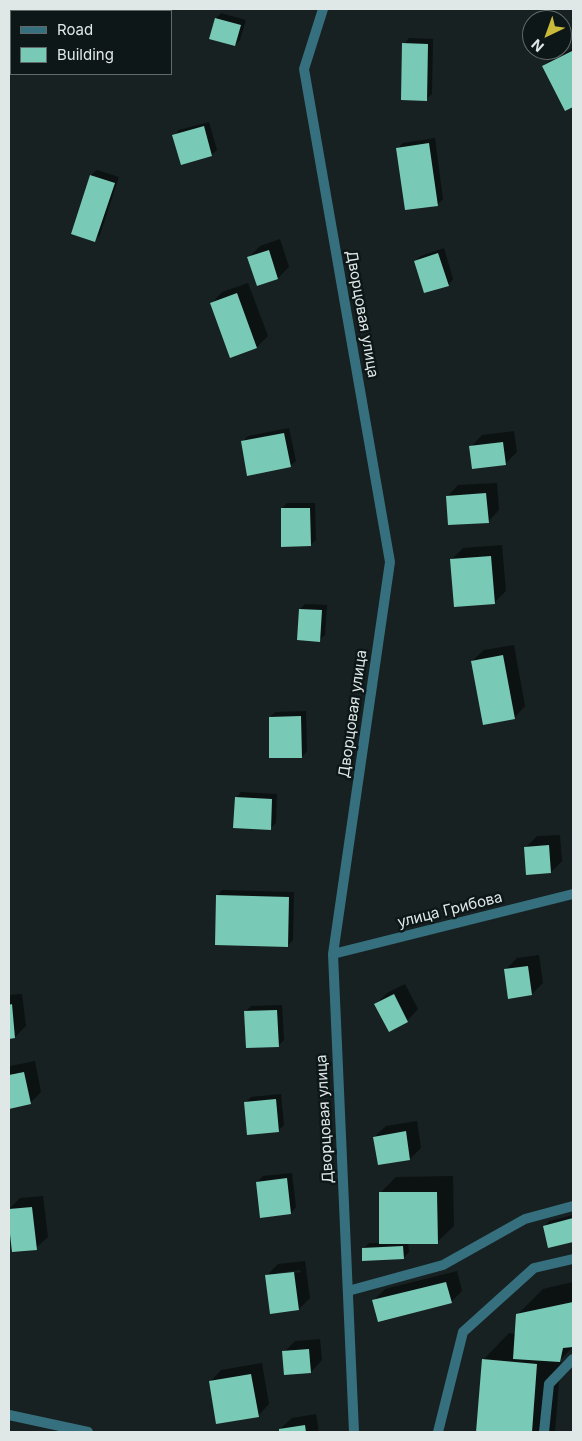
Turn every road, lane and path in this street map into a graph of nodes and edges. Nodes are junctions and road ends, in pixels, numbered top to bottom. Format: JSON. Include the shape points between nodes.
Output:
{"nodes":[{"id":1,"x":323,"y":9,"type":"edge"},
{"id":2,"x":573,"y":894,"type":"edge"},
{"id":3,"x":333,"y":954,"type":"junction"},
{"id":4,"x":573,"y":1206,"type":"edge"},
{"id":5,"x":573,"y":1259,"type":"edge"},
{"id":6,"x":348,"y":1291,"type":"junction"},
{"id":7,"x":573,"y":1359,"type":"edge"},
{"id":8,"x":9,"y":1415,"type":"edge"},
{"id":9,"x":88,"y":1432,"type":"edge"},
{"id":10,"x":354,"y":1432,"type":"edge"},
{"id":11,"x":438,"y":1432,"type":"edge"},
{"id":12,"x":544,"y":1432,"type":"edge"}],
"edges":[{"from":1,"to":3,"type":"street","name":"Дворцовая улица","via":[[304,69],[390,562]]},
{"from":2,"to":3,"type":"street","name":"улица Грибова"},
{"from":3,"to":6,"type":"street","name":"Дворцовая улица"},
{"from":4,"to":6,"type":"street","via":[[525,1219],[443,1265]]},
{"from":5,"to":11,"type":"street","via":[[534,1268],[463,1332]]},
{"from":6,"to":10,"type":"street","name":"Дворцовая улица"},
{"from":7,"to":12,"type":"street","via":[[549,1384]]},
{"from":8,"to":9,"type":"street"}]}
